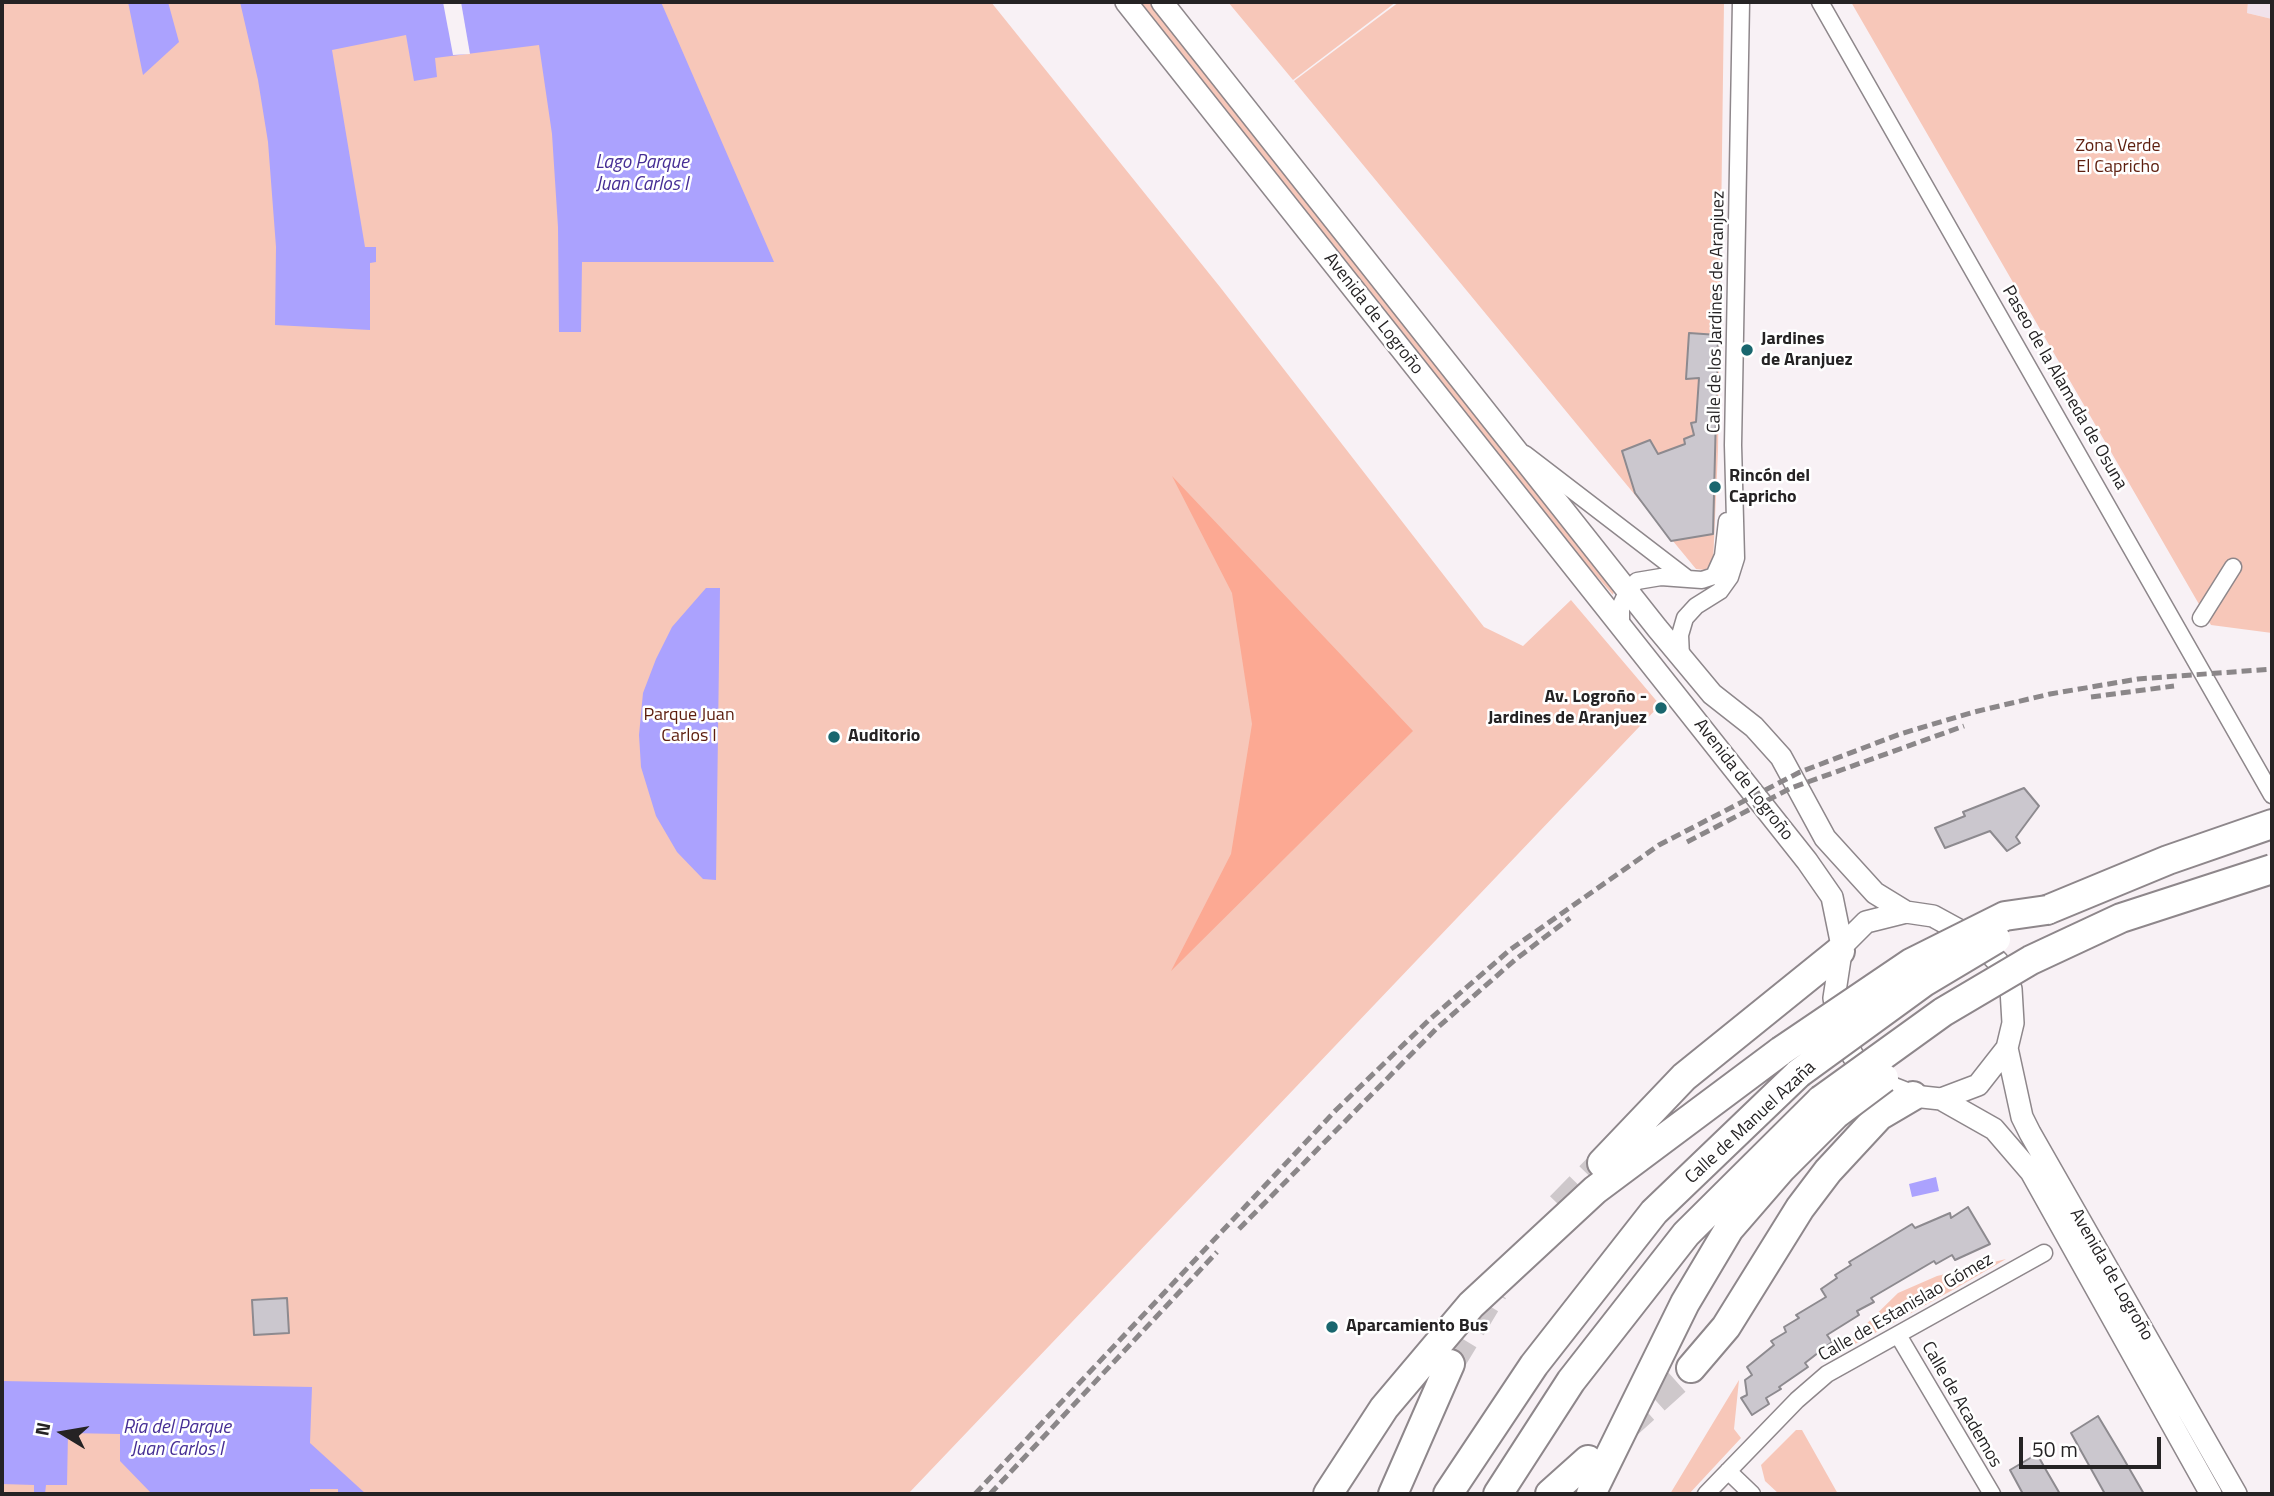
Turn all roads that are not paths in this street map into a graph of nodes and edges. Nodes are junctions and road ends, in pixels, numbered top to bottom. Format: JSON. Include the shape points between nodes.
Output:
{"nodes":[{"id":1,"x":1126,"y":2,"type":"edge"},
{"id":2,"x":1162,"y":2,"type":"edge"},
{"id":3,"x":1741,"y":2,"type":"edge"},
{"id":4,"x":1820,"y":2,"type":"edge"},
{"id":5,"x":1516,"y":448,"type":"junction"},
{"id":6,"x":1733,"y":463,"type":"junction"},
{"id":7,"x":2233,"y":567,"type":"dead end"},
{"id":8,"x":1688,"y":579,"type":"junction"},
{"id":9,"x":1628,"y":590,"type":"junction"},
{"id":10,"x":2202,"y":618,"type":"dead end"},
{"id":11,"x":1621,"y":626,"type":"junction"},
{"id":12,"x":1681,"y":657,"type":"junction"},
{"id":13,"x":2272,"y":795,"type":"edge"},
{"id":14,"x":2272,"y":824,"type":"edge"},
{"id":15,"x":2272,"y":869,"type":"edge"},
{"id":16,"x":2272,"y":883,"type":"edge"},
{"id":17,"x":2047,"y":910,"type":"junction"},
{"id":18,"x":1906,"y":912,"type":"junction"},
{"id":19,"x":1841,"y":948,"type":"junction"},
{"id":20,"x":2007,"y":1048,"type":"junction"},
{"id":21,"x":1927,"y":1097,"type":"junction"},
{"id":22,"x":1829,"y":1107,"type":"junction"},
{"id":23,"x":1602,"y":1163,"type":"tunnel mouth"},
{"id":24,"x":2044,"y":1254,"type":"dead end"},
{"id":25,"x":1898,"y":1335,"type":"junction"},
{"id":26,"x":1450,"y":1364,"type":"tunnel mouth"},
{"id":27,"x":1691,"y":1368,"type":"tunnel mouth"},
{"id":28,"x":1588,"y":1460,"type":"dead end"},
{"id":29,"x":1728,"y":1471,"type":"junction"},
{"id":30,"x":1554,"y":1491,"type":"edge"},
{"id":31,"x":1328,"y":1494,"type":"edge"},
{"id":32,"x":1393,"y":1494,"type":"edge"},
{"id":33,"x":1448,"y":1494,"type":"edge"},
{"id":34,"x":1498,"y":1494,"type":"edge"},
{"id":35,"x":1591,"y":1494,"type":"edge"},
{"id":36,"x":1706,"y":1494,"type":"edge"},
{"id":37,"x":1752,"y":1494,"type":"edge"},
{"id":38,"x":1992,"y":1494,"type":"edge"},
{"id":39,"x":2211,"y":1494,"type":"edge"},
{"id":40,"x":2236,"y":1494,"type":"edge"}],
"edges":[{"from":1,"to":11,"type":"main road","name":"Avenida de Logroño"},
{"from":2,"to":5,"type":"main road","name":"Avenida de Logroño"},
{"from":3,"to":6,"type":"street","name":"Calle de los Jardines de Aranjuez"},
{"from":4,"to":13,"type":"street","name":"Paseo de la Alameda de Osuna"},
{"from":5,"to":8,"type":"street","name":"Avenida de Logroño"},
{"from":5,"to":9,"type":"main road","name":"Avenida de Logroño"},
{"from":6,"to":8,"type":"street","via":[[1720,567],[1714,576]]},
{"from":6,"to":12,"type":"street","name":"Calle de los Jardines de Aranjuez","via":[[1736,558],[1720,591],[1685,618],[1679,635]]},
{"from":7,"to":10,"type":"street"},
{"from":8,"to":9,"type":"street","via":[[1661,577],[1637,582]]},
{"from":9,"to":11,"type":"street","via":[[1621,605]]},
{"from":9,"to":12,"type":"main road","name":"Avenida de Logroño"},
{"from":11,"to":19,"type":"main road","name":"Avenida de Logroño","via":[[1832,897]]},
{"from":12,"to":18,"type":"main road","name":"Avenida de Logroño","via":[[1712,694],[1754,727],[1781,757],[1825,838],[1854,873]]},
{"from":14,"to":17,"type":"highway","name":"Calle de Manuel Azaña","via":[[2168,860]]},
{"from":15,"to":22,"type":"highway","name":"Calle de Manuel Azaña","bridge":true,"via":[[2121,918],[2031,960],[1943,1012]]},
{"from":16,"to":22,"type":"highway","bridge":true,"via":[[2127,936],[2038,976]]},
{"from":17,"to":31,"type":"highway","bridge":true,"via":[[2005,916],[1911,963],[1781,1051],[1595,1190],[1471,1305],[1384,1408]]},
{"from":17,"to":33,"type":"highway","name":"Calle de Manuel Azaña","bridge":true,"via":[[1924,982],[1800,1073],[1654,1212],[1534,1365]]},
{"from":18,"to":19,"type":"main road","via":[[1866,922]]},
{"from":18,"to":20,"type":"main road","via":[[1933,916],[1954,926],[1978,940],[1998,962],[2011,989],[2013,1023]]},
{"from":19,"to":21,"type":"main road","via":[[1834,998],[1840,1031],[1853,1056],[1869,1075],[1889,1087]]},
{"from":19,"to":23,"type":"highway","via":[[1684,1077]]},
{"from":20,"to":21,"type":"main road","via":[[1978,1085]]},
{"from":20,"to":40,"type":"main road","name":"Avenida de Logroño","via":[[2022,1117]]},
{"from":21,"to":27,"type":"highway","via":[[1879,1116],[1828,1171],[1726,1327]]},
{"from":21,"to":39,"type":"main road","name":"Avenida de Logroño","via":[[1994,1129],[2031,1172]]},
{"from":22,"to":34,"type":"highway","name":"Calle de Manuel Azaña","via":[[1686,1234],[1571,1381]]},
{"from":22,"to":35,"type":"highway","via":[[1729,1229],[1685,1303]]},
{"from":24,"to":25,"type":"street","name":"Calle de Estanislao Gómez"},
{"from":25,"to":29,"type":"street","name":"Calle de Estanislao Gómez","via":[[1827,1374]]},
{"from":25,"to":38,"type":"street","name":"Calle de Academos"},
{"from":26,"to":32,"type":"highway"},
{"from":28,"to":30,"type":"highway"},
{"from":29,"to":36,"type":"street","name":"Calle de Estanislao Gómez"},
{"from":29,"to":37,"type":"street"}]}
